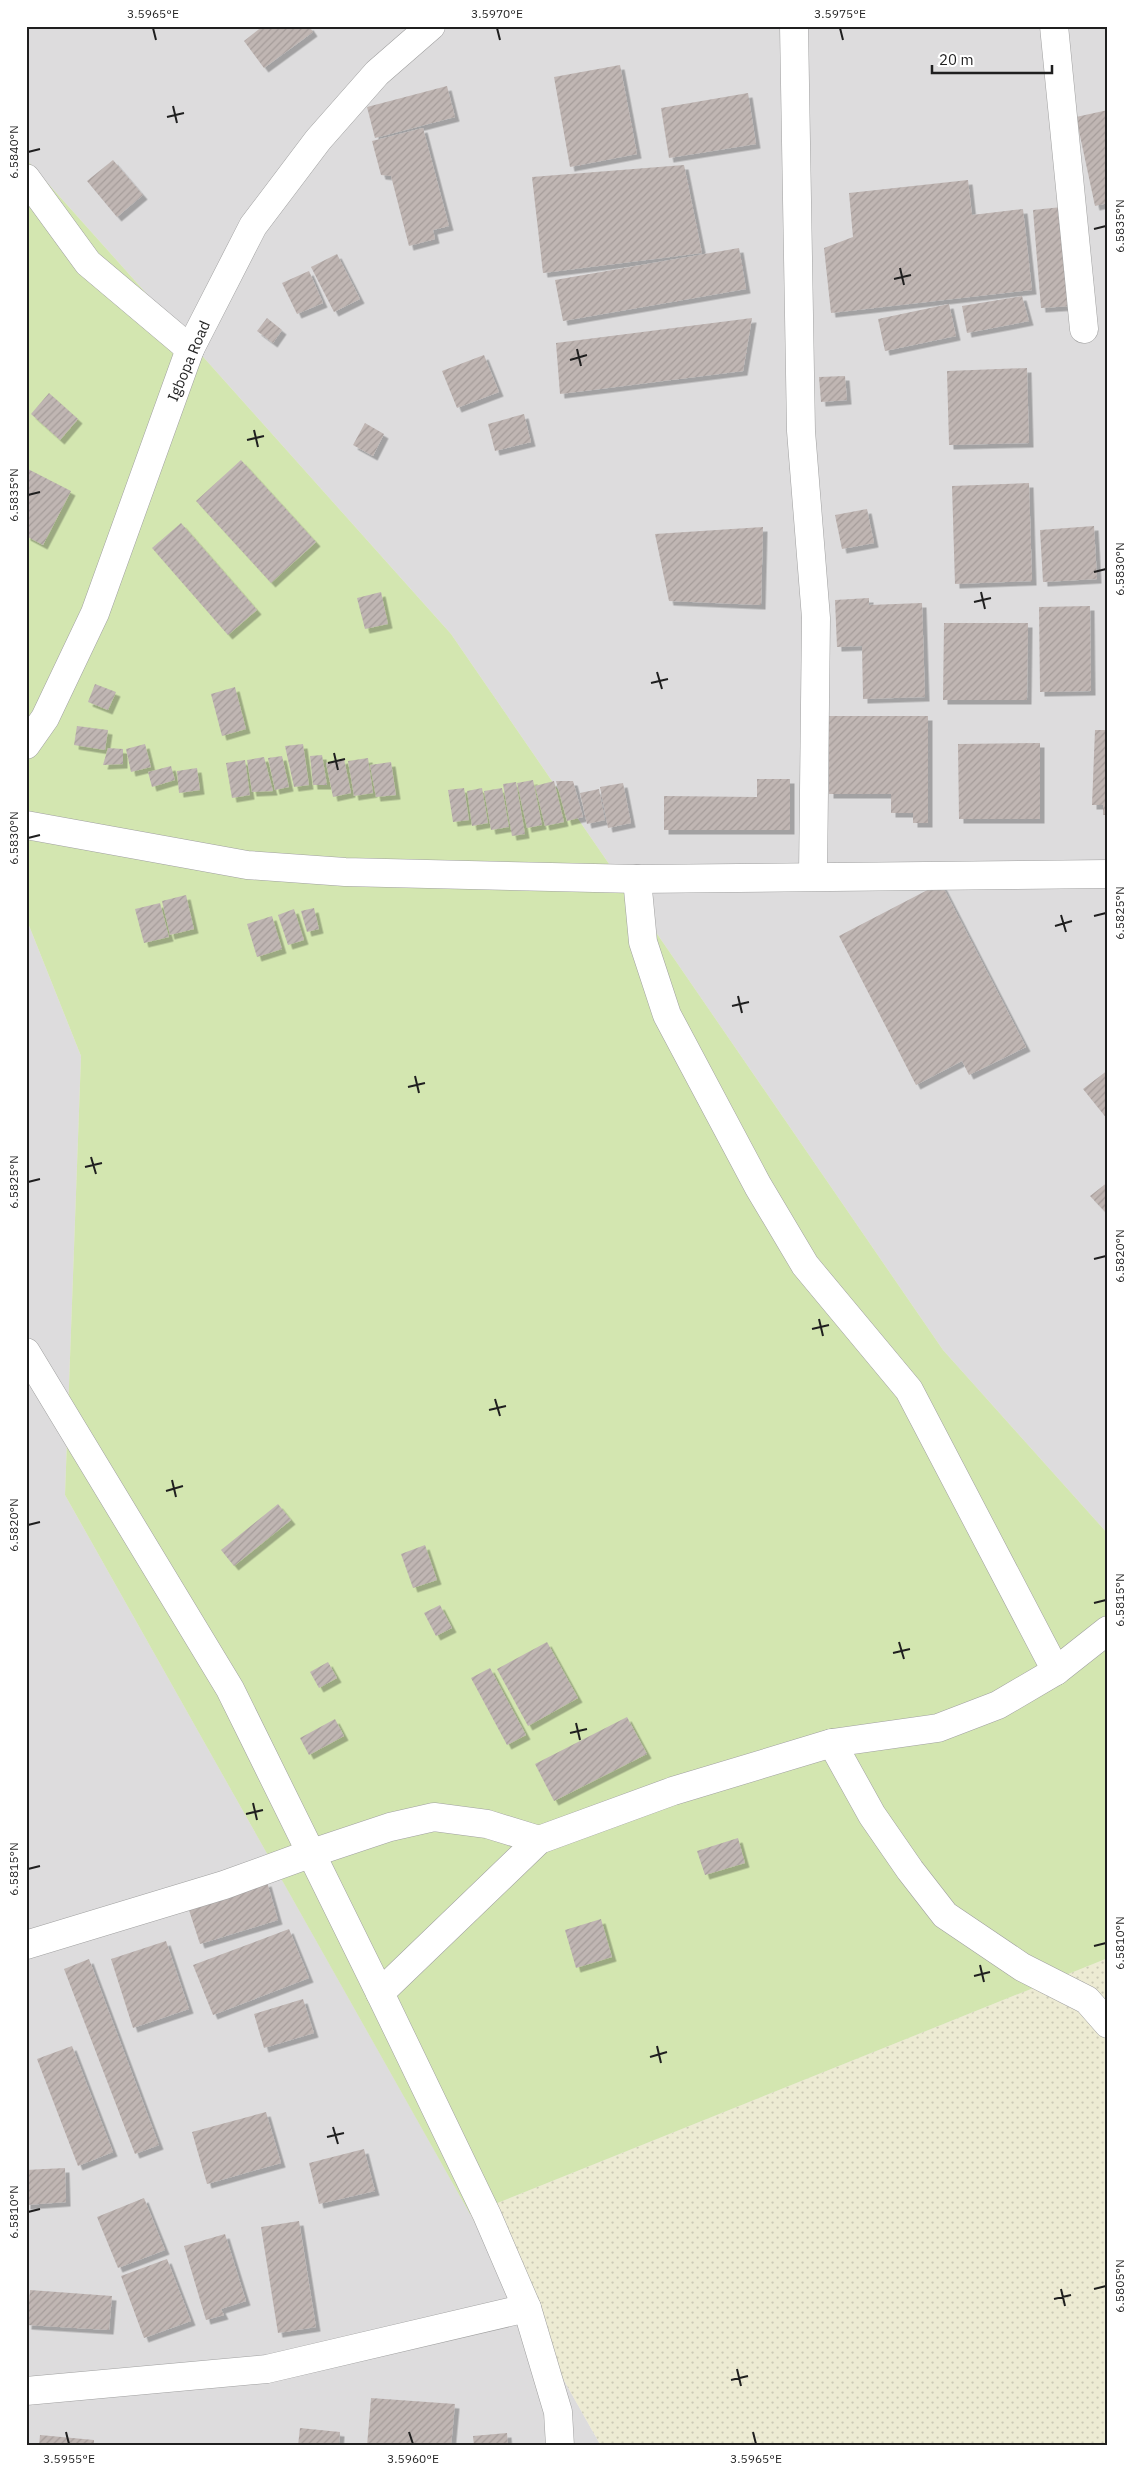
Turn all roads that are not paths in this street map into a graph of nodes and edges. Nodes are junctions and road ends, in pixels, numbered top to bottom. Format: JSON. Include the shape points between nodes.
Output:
{"nodes":[{"id":1,"x":431,"y":26,"type":"edge"},
{"id":2,"x":794,"y":26,"type":"edge"},
{"id":3,"x":1054,"y":26,"type":"edge"},
{"id":4,"x":26,"y":178,"type":"edge"},
{"id":5,"x":1084,"y":329,"type":"dead end"},
{"id":6,"x":190,"y":349,"type":"junction"},
{"id":7,"x":26,"y":745,"type":"edge"},
{"id":8,"x":26,"y":825,"type":"edge"},
{"id":9,"x":813,"y":876,"type":"junction"},
{"id":10,"x":637,"y":879,"type":"junction"},
{"id":11,"x":1106,"y":879,"type":"edge"},
{"id":12,"x":26,"y":1352,"type":"edge"},
{"id":13,"x":1108,"y":1630,"type":"edge"},
{"id":14,"x":1056,"y":1671,"type":"junction"},
{"id":15,"x":832,"y":1743,"type":"junction"},
{"id":16,"x":539,"y":1840,"type":"junction"},
{"id":17,"x":312,"y":1853,"type":"junction"},
{"id":18,"x":26,"y":1945,"type":"edge"},
{"id":19,"x":380,"y":1993,"type":"junction"},
{"id":20,"x":1108,"y":2024,"type":"edge"},
{"id":21,"x":528,"y":2308,"type":"junction"},
{"id":22,"x":26,"y":2391,"type":"edge"},
{"id":23,"x":560,"y":2446,"type":"edge"}],
"edges":[{"from":1,"to":6,"type":"street","name":"Igbopa Road","via":[[357,95],[318,140],[253,226]]},
{"from":2,"to":9,"type":"street","via":[[801,431],[816,618]]},
{"from":3,"to":5,"type":"street"},
{"from":4,"to":6,"type":"street","via":[[88,263]]},
{"from":6,"to":7,"type":"street","name":"Igbopa Road","via":[[95,613],[44,718]]},
{"from":8,"to":10,"type":"street","via":[[247,865],[345,872]]},
{"from":9,"to":10,"type":"street"},
{"from":9,"to":11,"type":"street"},
{"from":10,"to":14,"type":"street","via":[[643,942],[667,1015],[758,1186],[805,1265],[909,1390]]},
{"from":12,"to":17,"type":"street","via":[[230,1689]]},
{"from":13,"to":14,"type":"street"},
{"from":14,"to":15,"type":"street","via":[[998,1706],[938,1728]]},
{"from":15,"to":16,"type":"street","via":[[673,1792]]},
{"from":15,"to":20,"type":"street","via":[[872,1815],[945,1915],[1022,1967],[1087,2000]]},
{"from":16,"to":17,"type":"street","via":[[487,1824],[434,1817],[390,1827]]},
{"from":16,"to":19,"type":"street"},
{"from":17,"to":18,"type":"street","via":[[224,1885]]},
{"from":17,"to":19,"type":"street"},
{"from":19,"to":21,"type":"street"},
{"from":21,"to":22,"type":"street","via":[[267,2369]]},
{"from":21,"to":23,"type":"street","via":[[558,2412]]}]}
